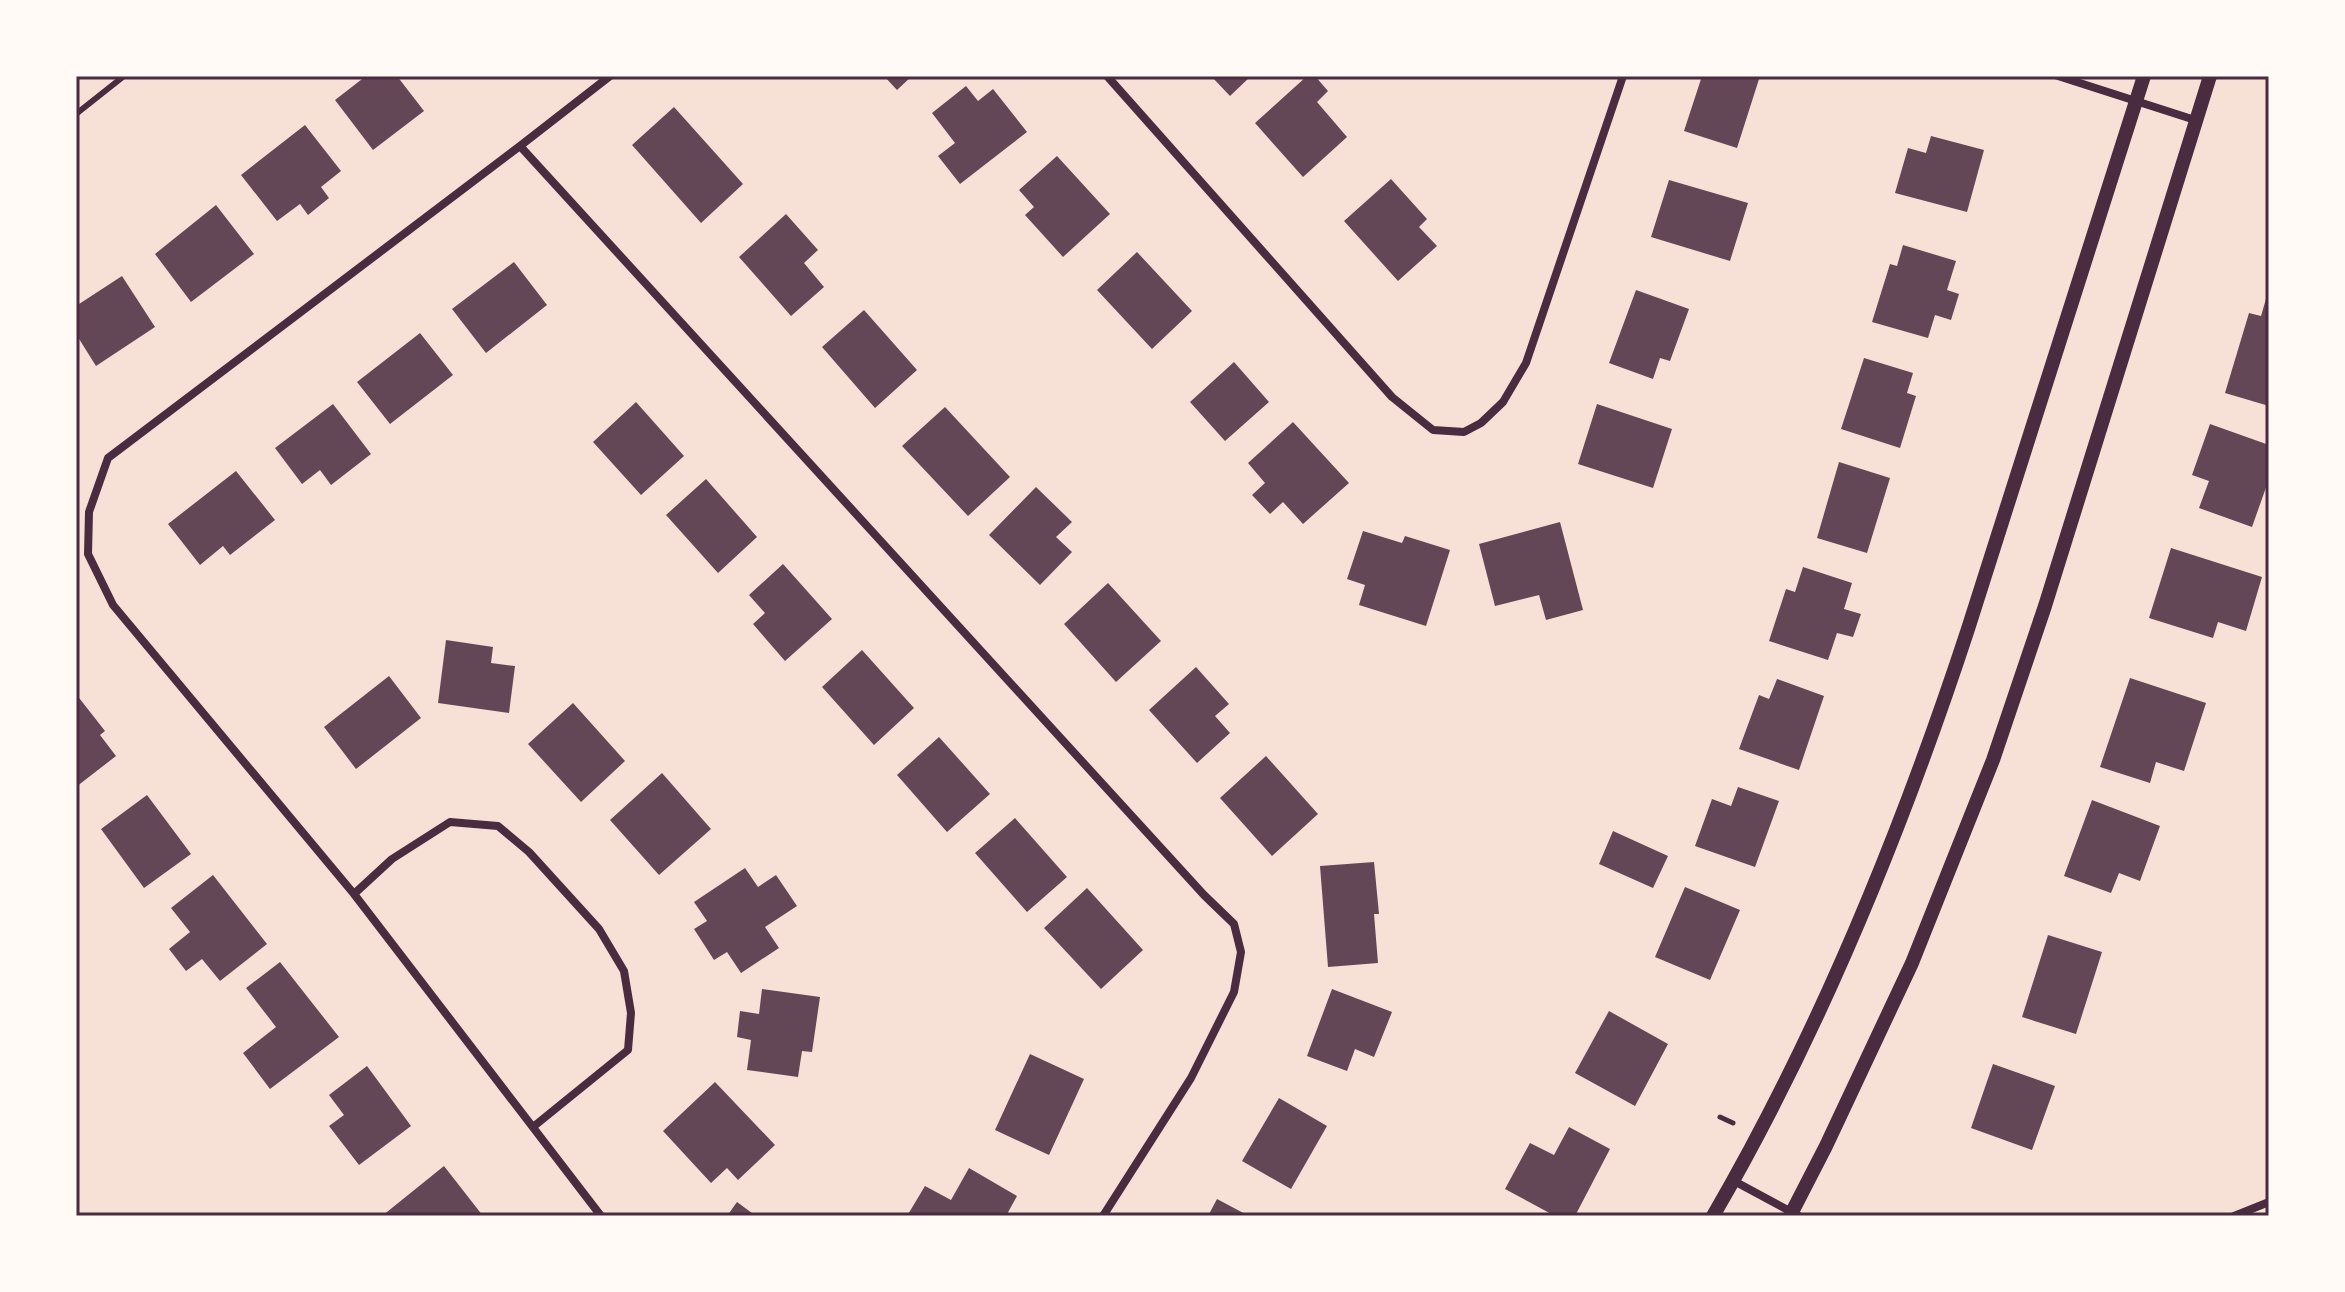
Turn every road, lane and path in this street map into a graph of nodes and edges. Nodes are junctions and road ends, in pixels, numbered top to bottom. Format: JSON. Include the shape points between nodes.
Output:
{"nodes":[{"id":1,"x":124,"y":76,"type":"edge"},
{"id":2,"x":610,"y":76,"type":"edge"},
{"id":3,"x":1107,"y":76,"type":"edge"},
{"id":4,"x":1623,"y":76,"type":"edge"},
{"id":5,"x":2058,"y":76,"type":"edge"},
{"id":6,"x":2144,"y":76,"type":"edge"},
{"id":7,"x":2210,"y":76,"type":"edge"},
{"id":8,"x":2136,"y":102,"type":"junction"},
{"id":9,"x":76,"y":114,"type":"edge"},
{"id":10,"x":2195,"y":120,"type":"junction"},
{"id":11,"x":520,"y":146,"type":"junction"},
{"id":12,"x":354,"y":894,"type":"junction"},
{"id":13,"x":1720,"y":1117,"type":"dead end"},
{"id":14,"x":1734,"y":1124,"type":"dead end"},
{"id":15,"x":533,"y":1127,"type":"junction"},
{"id":16,"x":1734,"y":1181,"type":"junction"},
{"id":17,"x":2269,"y":1202,"type":"edge"},
{"id":18,"x":1793,"y":1215,"type":"edge"},
{"id":19,"x":601,"y":1216,"type":"edge"},
{"id":20,"x":1103,"y":1216,"type":"edge"},
{"id":21,"x":1713,"y":1216,"type":"edge"},
{"id":22,"x":2234,"y":1216,"type":"edge"}],
"edges":[{"from":1,"to":9,"type":"lane"},
{"from":2,"to":11,"type":"street"},
{"from":3,"to":4,"type":"street","via":[[1392,397],[1433,430],[1464,432],[1503,402],[1526,363]]},
{"from":5,"to":8,"type":"street"},
{"from":6,"to":8,"type":"street"},
{"from":7,"to":10,"type":"street"},
{"from":8,"to":10,"type":"street"},
{"from":8,"to":16,"type":"street","via":[[1910,795],[1841,963]]},
{"from":10,"to":18,"type":"street","via":[[1993,760],[1912,963]]},
{"from":11,"to":12,"type":"street","via":[[108,458],[89,512],[88,554],[113,605]]},
{"from":11,"to":20,"type":"street","via":[[1234,924],[1241,952],[1234,992],[1191,1078]]},
{"from":12,"to":15,"type":"street"},
{"from":12,"to":15,"type":"street","via":[[392,859],[450,822],[498,826],[599,929],[624,971],[631,1013],[628,1050]]},
{"from":13,"to":14,"type":"path"},
{"from":15,"to":19,"type":"street"},
{"from":16,"to":18,"type":"street"},
{"from":16,"to":21,"type":"street"},
{"from":17,"to":22,"type":"street"}]}
